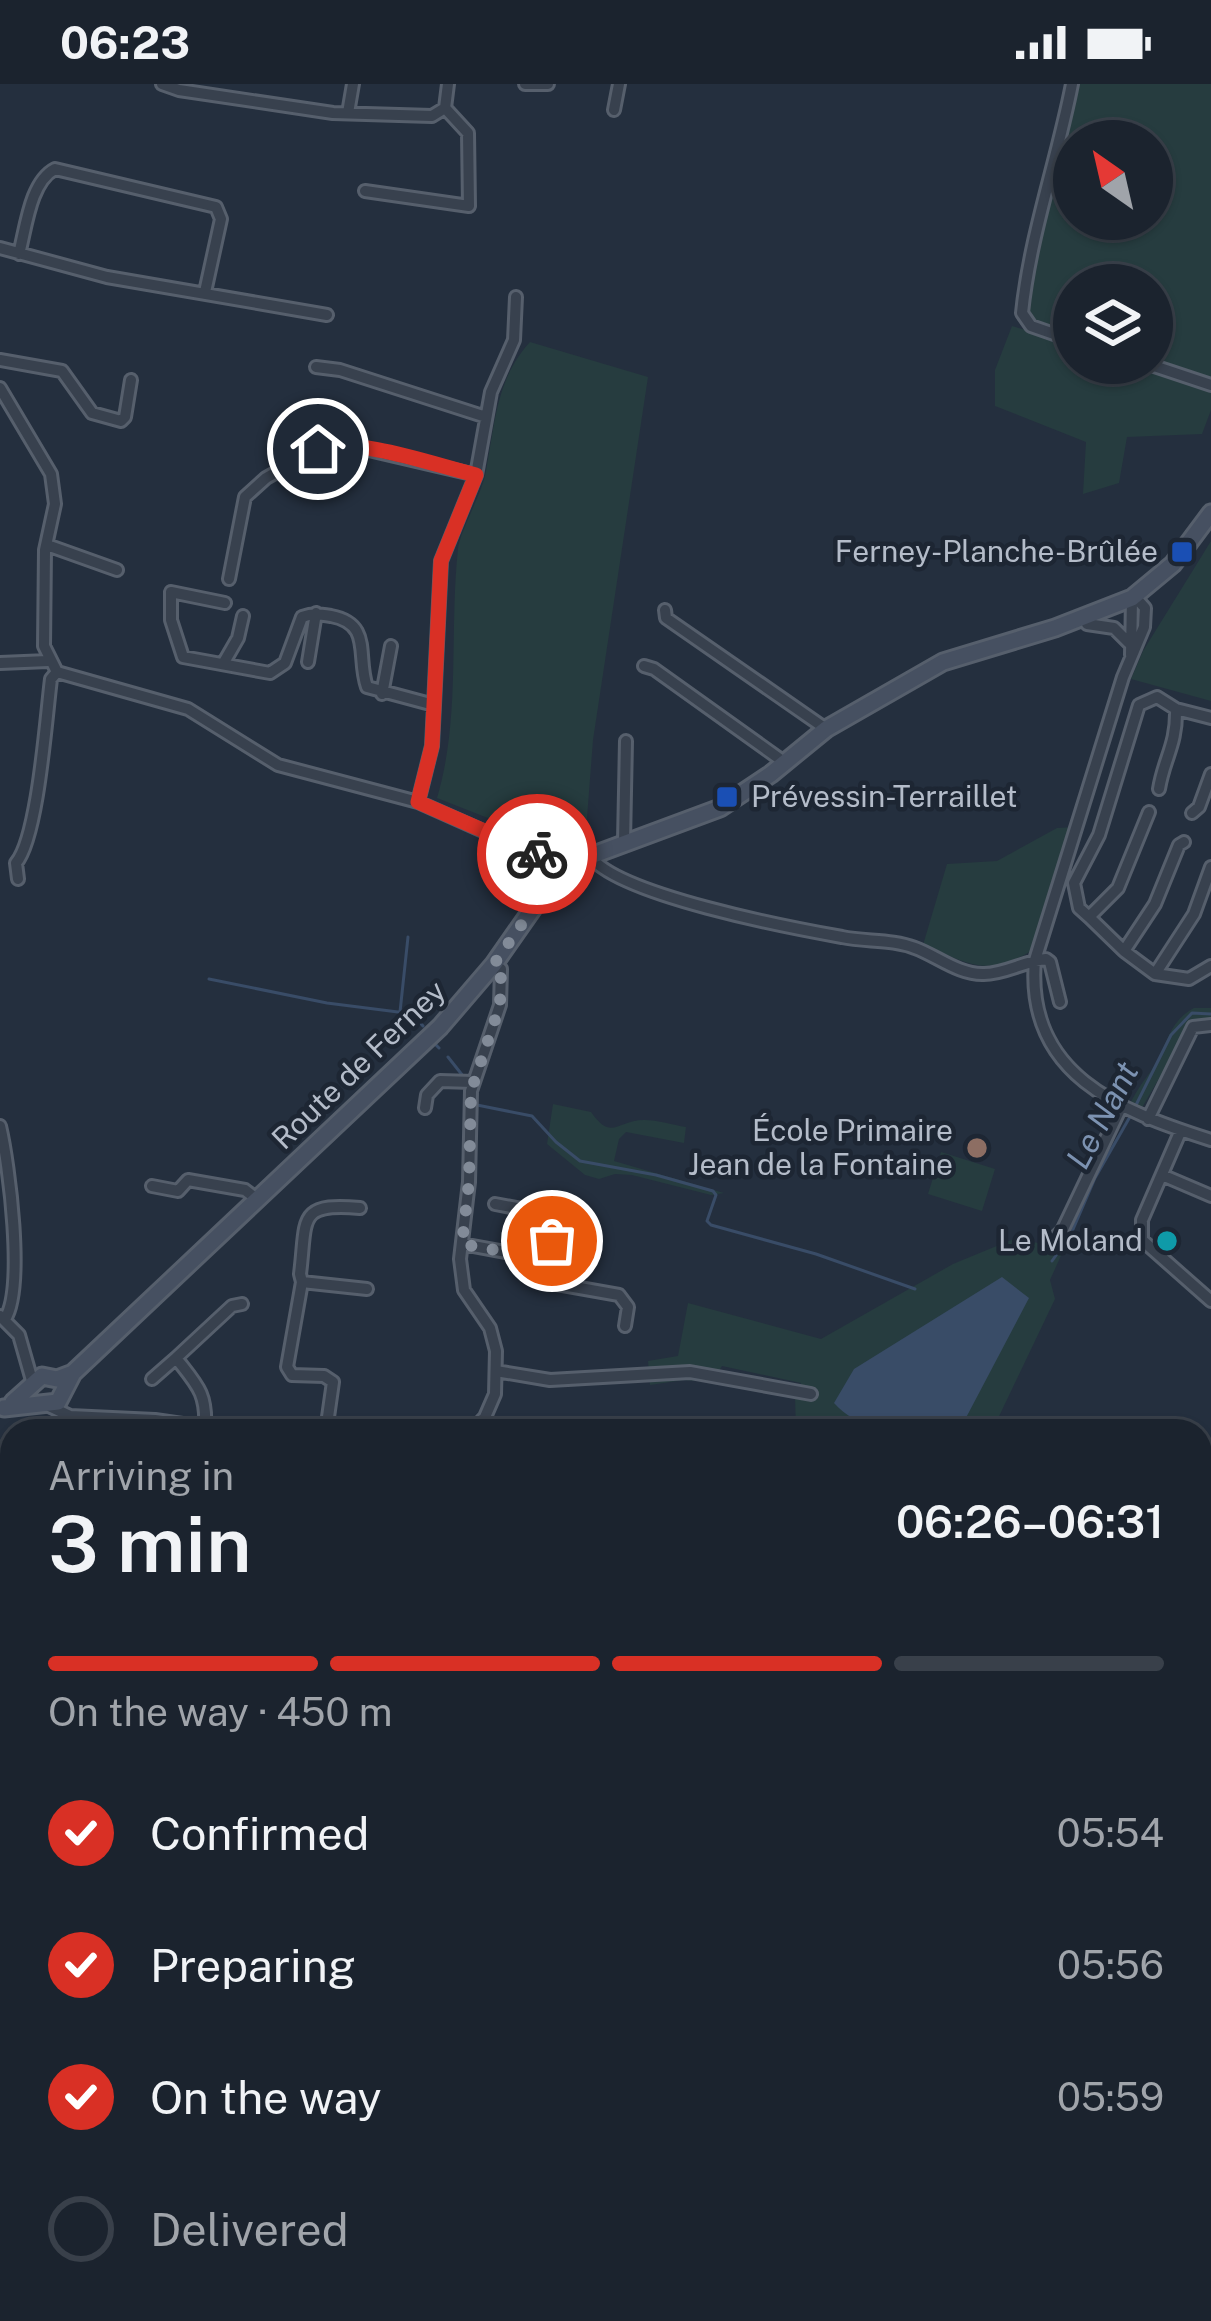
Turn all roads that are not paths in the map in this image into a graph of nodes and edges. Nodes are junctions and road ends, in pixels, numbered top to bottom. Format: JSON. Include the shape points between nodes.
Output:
{"nodes":[{"id":1,"x":152,"y":84,"type":"edge"},
{"id":2,"x":353,"y":84,"type":"edge"},
{"id":3,"x":448,"y":84,"type":"edge"},
{"id":4,"x":525,"y":84,"type":"edge"},
{"id":5,"x":548,"y":84,"type":"edge"},
{"id":6,"x":619,"y":84,"type":"edge"},
{"id":7,"x":1072,"y":84,"type":"edge"},
{"id":8,"x":162,"y":85,"type":"edge"},
{"id":9,"x":446,"y":108,"type":"junction"},
{"id":10,"x":614,"y":110,"type":"dead end"},
{"id":11,"x":348,"y":113,"type":"junction"},
{"id":12,"x":365,"y":191,"type":"dead end"},
{"id":13,"x":0,"y":248,"type":"edge"},
{"id":14,"x":19,"y":254,"type":"junction"},
{"id":15,"x":205,"y":292,"type":"junction"},
{"id":16,"x":516,"y":297,"type":"dead end"},
{"id":17,"x":327,"y":315,"type":"dead end"},
{"id":18,"x":1053,"y":332,"type":"edge"},
{"id":19,"x":0,"y":360,"type":"edge"},
{"id":20,"x":316,"y":367,"type":"dead end"},
{"id":21,"x":1173,"y":372,"type":"edge"},
{"id":22,"x":131,"y":380,"type":"dead end"},
{"id":23,"x":1211,"y":385,"type":"edge"},
{"id":24,"x":0,"y":388,"type":"edge"},
{"id":25,"x":486,"y":418,"type":"junction"},
{"id":26,"x":476,"y":475,"type":"junction"},
{"id":27,"x":1211,"y":513,"type":"edge"},
{"id":28,"x":1211,"y":528,"type":"edge"},
{"id":29,"x":46,"y":545,"type":"junction"},
{"id":30,"x":117,"y":570,"type":"dead end"},
{"id":31,"x":229,"y":579,"type":"dead end"},
{"id":32,"x":225,"y":603,"type":"dead end"},
{"id":33,"x":1134,"y":603,"type":"junction"},
{"id":34,"x":665,"y":610,"type":"dead end"},
{"id":35,"x":316,"y":613,"type":"junction"},
{"id":36,"x":243,"y":616,"type":"dead end"},
{"id":37,"x":1087,"y":624,"type":"junction"},
{"id":38,"x":1055,"y":628,"type":"junction"},
{"id":39,"x":391,"y":646,"type":"dead end"},
{"id":40,"x":1131,"y":651,"type":"junction"},
{"id":41,"x":48,"y":661,"type":"junction"},
{"id":42,"x":308,"y":662,"type":"dead end"},
{"id":43,"x":0,"y":663,"type":"edge"},
{"id":44,"x":223,"y":664,"type":"junction"},
{"id":45,"x":644,"y":666,"type":"dead end"},
{"id":46,"x":57,"y":672,"type":"junction"},
{"id":47,"x":674,"y":676,"type":"dead end"},
{"id":48,"x":382,"y":694,"type":"junction"},
{"id":49,"x":434,"y":705,"type":"junction"},
{"id":50,"x":1175,"y":709,"type":"junction"},
{"id":51,"x":1211,"y":718,"type":"edge"},
{"id":52,"x":826,"y":729,"type":"junction"},
{"id":53,"x":626,"y":741,"type":"dead end"},
{"id":54,"x":787,"y":759,"type":"junction"},
{"id":55,"x":1211,"y":774,"type":"edge"},
{"id":56,"x":1091,"y":781,"type":"junction"},
{"id":57,"x":1113,"y":787,"type":"junction"},
{"id":58,"x":1159,"y":789,"type":"dead end"},
{"id":59,"x":418,"y":802,"type":"junction"},
{"id":60,"x":1149,"y":812,"type":"dead end"},
{"id":61,"x":1192,"y":813,"type":"dead end"},
{"id":62,"x":624,"y":842,"type":"junction"},
{"id":63,"x":1184,"y":842,"type":"dead end"},
{"id":64,"x":590,"y":856,"type":"junction"},
{"id":65,"x":16,"y":863,"type":"junction"},
{"id":66,"x":0,"y":864,"type":"edge"},
{"id":67,"x":1211,"y":867,"type":"edge"},
{"id":68,"x":568,"y":869,"type":"junction"},
{"id":69,"x":18,"y":879,"type":"dead end"},
{"id":70,"x":1089,"y":917,"type":"junction"},
{"id":71,"x":1124,"y":950,"type":"junction"},
{"id":72,"x":1035,"y":960,"type":"junction"},
{"id":73,"x":494,"y":964,"type":"junction"},
{"id":74,"x":1211,"y":966,"type":"edge"},
{"id":75,"x":1155,"y":974,"type":"junction"},
{"id":76,"x":1060,"y":1002,"type":"dead end"},
{"id":77,"x":1211,"y":1025,"type":"edge"},
{"id":78,"x":473,"y":1082,"type":"junction"},
{"id":79,"x":425,"y":1108,"type":"dead end"},
{"id":80,"x":1134,"y":1112,"type":"junction"},
{"id":81,"x":0,"y":1126,"type":"edge"},
{"id":82,"x":1180,"y":1130,"type":"junction"},
{"id":83,"x":1211,"y":1140,"type":"edge"},
{"id":84,"x":1162,"y":1175,"type":"junction"},
{"id":85,"x":152,"y":1186,"type":"dead end"},
{"id":86,"x":1211,"y":1196,"type":"edge"},
{"id":87,"x":258,"y":1200,"type":"junction"},
{"id":88,"x":495,"y":1204,"type":"dead end"},
{"id":89,"x":360,"y":1208,"type":"dead end"},
{"id":90,"x":1048,"y":1243,"type":"dead end"},
{"id":91,"x":462,"y":1244,"type":"junction"},
{"id":92,"x":533,"y":1257,"type":"junction"},
{"id":93,"x":302,"y":1282,"type":"junction"},
{"id":94,"x":367,"y":1289,"type":"dead end"},
{"id":95,"x":1211,"y":1301,"type":"edge"},
{"id":96,"x":242,"y":1304,"type":"dead end"},
{"id":97,"x":2,"y":1317,"type":"edge"},
{"id":98,"x":625,"y":1326,"type":"dead end"},
{"id":99,"x":176,"y":1358,"type":"junction"},
{"id":100,"x":496,"y":1372,"type":"junction"},
{"id":101,"x":152,"y":1378,"type":"dead end"},
{"id":102,"x":51,"y":1388,"type":"junction"},
{"id":103,"x":811,"y":1394,"type":"dead end"},
{"id":104,"x":2,"y":1409,"type":"edge"},
{"id":105,"x":76,"y":1414,"type":"junction"},
{"id":106,"x":74,"y":1419,"type":"edge"},
{"id":107,"x":122,"y":1419,"type":"edge"},
{"id":108,"x":205,"y":1419,"type":"edge"},
{"id":109,"x":328,"y":1419,"type":"edge"},
{"id":110,"x":480,"y":1419,"type":"edge"}],
"edges":[{"from":1,"to":8,"type":"street"},
{"from":2,"to":11,"type":"street"},
{"from":3,"to":9,"type":"street"},
{"from":4,"to":5,"type":"street"},
{"from":6,"to":10,"type":"street"},
{"from":7,"to":18,"type":"street","via":[[1023,303],[1026,322]]},
{"from":8,"to":11,"type":"street"},
{"from":9,"to":11,"type":"street","via":[[432,116]]},
{"from":9,"to":12,"type":"street","via":[[469,133],[469,206]]},
{"from":13,"to":14,"type":"street"},
{"from":14,"to":15,"type":"street"},
{"from":14,"to":15,"type":"street","via":[[38,185],[55,169],[216,207],[221,219]]},
{"from":15,"to":17,"type":"street"},
{"from":16,"to":25,"type":"street","via":[[510,352]]},
{"from":19,"to":22,"type":"street","via":[[62,371],[92,413],[121,421]]},
{"from":20,"to":25,"type":"street"},
{"from":21,"to":23,"type":"street"},
{"from":24,"to":29,"type":"street","via":[[51,474],[55,504]]},
{"from":25,"to":26,"type":"street"},
{"from":26,"to":31,"type":"street","via":[[360,448],[318,449],[245,497]]},
{"from":26,"to":49,"type":"street","via":[[441,561]]},
{"from":27,"to":33,"type":"main road"},
{"from":28,"to":33,"type":"main road","via":[[1175,574]]},
{"from":29,"to":30,"type":"street"},
{"from":29,"to":41,"type":"street"},
{"from":32,"to":44,"type":"street","via":[[171,592],[168,602],[178,653]]},
{"from":33,"to":37,"type":"main road"},
{"from":33,"to":38,"type":"main road"},
{"from":33,"to":40,"type":"street"},
{"from":34,"to":52,"type":"street"},
{"from":35,"to":42,"type":"street"},
{"from":35,"to":44,"type":"street","via":[[298,622],[279,669]]},
{"from":35,"to":48,"type":"street","via":[[352,622],[367,687]]},
{"from":36,"to":44,"type":"street"},
{"from":37,"to":38,"type":"main road"},
{"from":37,"to":40,"type":"street","via":[[1114,628]]},
{"from":38,"to":52,"type":"main road","name":"Route de Ferney","via":[[957,656]]},
{"from":39,"to":48,"type":"street"},
{"from":40,"to":56,"type":"street"},
{"from":41,"to":43,"type":"street"},
{"from":41,"to":46,"type":"street"},
{"from":45,"to":54,"type":"street"},
{"from":46,"to":59,"type":"street","via":[[188,709],[278,765]]},
{"from":46,"to":65,"type":"street"},
{"from":47,"to":54,"type":"street"},
{"from":48,"to":49,"type":"street"},
{"from":49,"to":59,"type":"street"},
{"from":50,"to":51,"type":"street"},
{"from":50,"to":57,"type":"street","via":[[1157,697],[1139,705]]},
{"from":50,"to":58,"type":"street","via":[[1174,747]]},
{"from":52,"to":54,"type":"main road","name":"Route de Ferney"},
{"from":53,"to":62,"type":"street"},
{"from":54,"to":62,"type":"main road","name":"Route de Ferney","via":[[743,795]]},
{"from":55,"to":61,"type":"street"},
{"from":56,"to":57,"type":"street"},
{"from":56,"to":72,"type":"street"},
{"from":57,"to":70,"type":"street","via":[[1074,883]]},
{"from":59,"to":68,"type":"street"},
{"from":60,"to":70,"type":"street","via":[[1118,888]]},
{"from":62,"to":64,"type":"main road","name":"Route de Ferney"},
{"from":63,"to":71,"type":"street"},
{"from":64,"to":68,"type":"main road","name":"Route de Ferney"},
{"from":64,"to":72,"type":"street","via":[[608,873],[688,903],[918,948],[973,973]]},
{"from":65,"to":66,"type":"street"},
{"from":65,"to":69,"type":"street"},
{"from":67,"to":75,"type":"street","via":[[1194,914]]},
{"from":68,"to":73,"type":"main road","name":"Route de Ferney"},
{"from":70,"to":71,"type":"street"},
{"from":71,"to":75,"type":"street"},
{"from":72,"to":76,"type":"street","via":[[1051,962]]},
{"from":72,"to":80,"type":"street","via":[[1034,997],[1065,1067]]},
{"from":73,"to":78,"type":"street","via":[[501,969],[500,1005]]},
{"from":73,"to":87,"type":"main road","name":"Route de Ferney","via":[[440,1027]]},
{"from":74,"to":75,"type":"street","via":[[1189,979]]},
{"from":77,"to":80,"type":"street","via":[[1193,1027]]},
{"from":78,"to":79,"type":"street","via":[[440,1081]]},
{"from":78,"to":91,"type":"street"},
{"from":80,"to":82,"type":"street"},
{"from":80,"to":90,"type":"street"},
{"from":81,"to":97,"type":"street","via":[[15,1293]]},
{"from":82,"to":83,"type":"street"},
{"from":82,"to":84,"type":"street"},
{"from":84,"to":86,"type":"street"},
{"from":84,"to":95,"type":"street","via":[[1142,1240]]},
{"from":85,"to":87,"type":"street","via":[[178,1192],[188,1180],[245,1190]]},
{"from":87,"to":102,"type":"main road","name":"Route de Ferney"},
{"from":88,"to":92,"type":"street","via":[[554,1219],[552,1241]]},
{"from":89,"to":93,"type":"street","via":[[328,1205],[310,1214]]},
{"from":91,"to":92,"type":"street"},
{"from":91,"to":100,"type":"street","via":[[461,1281],[492,1333]]},
{"from":92,"to":98,"type":"street","via":[[557,1284],[619,1295],[628,1307]]},
{"from":93,"to":94,"type":"street"},
{"from":93,"to":109,"type":"street","via":[[286,1367],[333,1382]]},
{"from":96,"to":99,"type":"street"},
{"from":97,"to":102,"type":"street"},
{"from":99,"to":101,"type":"street"},
{"from":99,"to":108,"type":"street","via":[[202,1392]]},
{"from":100,"to":103,"type":"street","via":[[550,1380],[690,1372]]},
{"from":100,"to":110,"type":"street"},
{"from":102,"to":104,"type":"main road"},
{"from":102,"to":105,"type":"street","via":[[64,1414]]},
{"from":105,"to":106,"type":"street"},
{"from":105,"to":107,"type":"street"}]}
